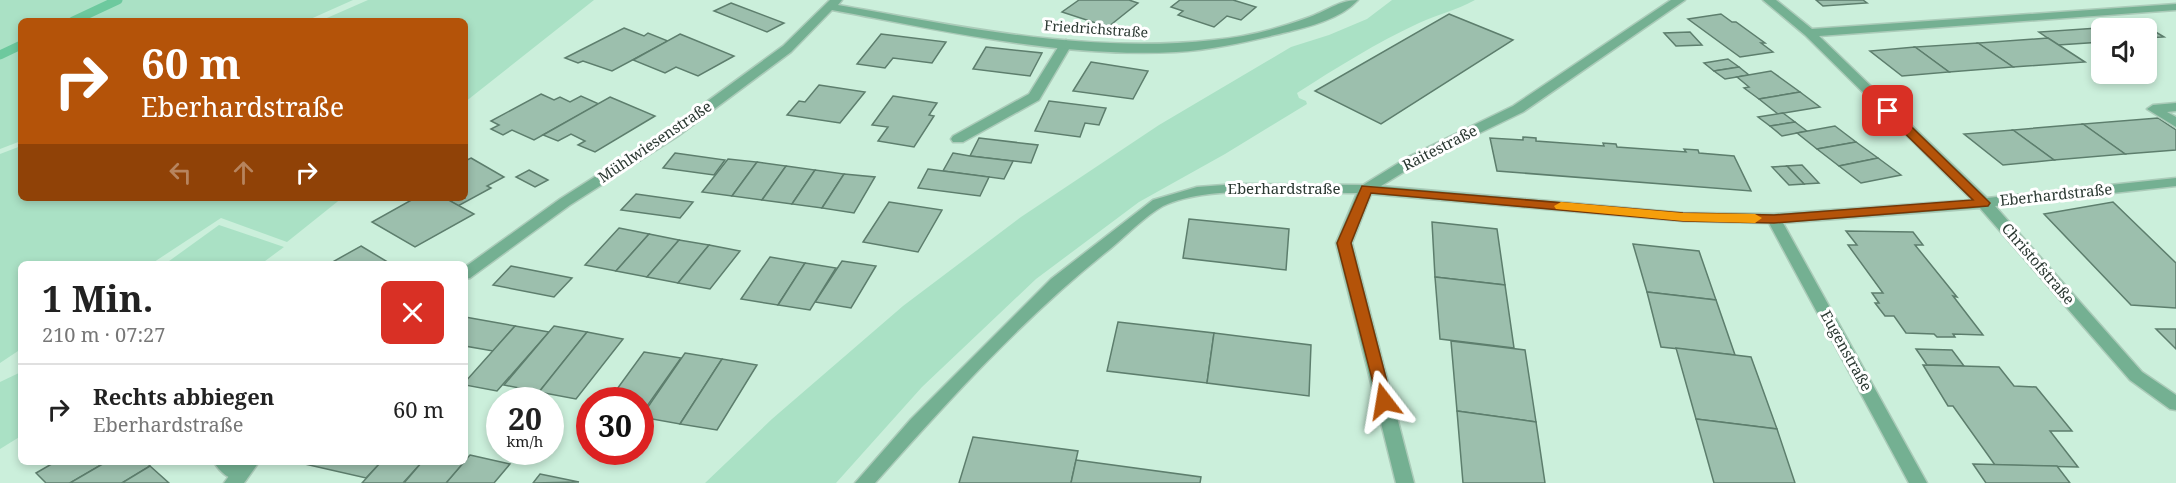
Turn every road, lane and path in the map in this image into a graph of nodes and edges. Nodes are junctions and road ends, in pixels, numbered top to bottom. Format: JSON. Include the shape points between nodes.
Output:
{"nodes":[{"id":1,"x":1352,"y":0,"type":"edge"},
{"id":2,"x":1679,"y":0,"type":"edge"},
{"id":3,"x":1769,"y":0,"type":"edge"},
{"id":4,"x":834,"y":3,"type":"edge"},
{"id":5,"x":2176,"y":7,"type":"edge"},
{"id":6,"x":1809,"y":33,"type":"junction"},
{"id":7,"x":1066,"y":44,"type":"junction"},
{"id":8,"x":2176,"y":108,"type":"edge"},
{"id":9,"x":2176,"y":123,"type":"edge"},
{"id":10,"x":958,"y":139,"type":"dead end"},
{"id":11,"x":2176,"y":182,"type":"edge"},
{"id":12,"x":1366,"y":189,"type":"junction"},
{"id":13,"x":1984,"y":203,"type":"junction"},
{"id":14,"x":1774,"y":219,"type":"junction"},
{"id":15,"x":468,"y":272,"type":"edge"},
{"id":16,"x":2176,"y":404,"type":"edge"},
{"id":17,"x":228,"y":465,"type":"edge"},
{"id":18,"x":241,"y":473,"type":"edge"},
{"id":19,"x":864,"y":483,"type":"edge"},
{"id":20,"x":1405,"y":483,"type":"edge"},
{"id":21,"x":1918,"y":483,"type":"edge"}],
"edges":[{"from":1,"to":7,"type":"street","name":"Friedrichstraße","via":[[1330,15],[1238,41],[1138,49]]},
{"from":2,"to":12,"type":"street","name":"Raitestraße","via":[[1518,109],[1415,159]]},
{"from":3,"to":6,"type":"street","name":"Christofstraße"},
{"from":4,"to":7,"type":"street","name":"Friedrichstraße"},
{"from":4,"to":15,"type":"street","name":"Mühlwiesenstraße","via":[[787,49],[673,133],[565,202]]},
{"from":5,"to":6,"type":"street"},
{"from":6,"to":13,"type":"street","name":"Christofstraße"},
{"from":7,"to":10,"type":"street","via":[[1034,97]]},
{"from":8,"to":9,"type":"street","via":[[2153,109]]},
{"from":11,"to":13,"type":"street","name":"Eberhardstraße"},
{"from":12,"to":14,"type":"street","name":"Eberhardstraße","via":[[1683,217]]},
{"from":12,"to":19,"type":"street","name":"Eberhardstraße","via":[[1197,190],[1158,203],[1057,283]]},
{"from":12,"to":20,"type":"street","via":[[1344,243]]},
{"from":13,"to":14,"type":"street","name":"Eberhardstraße"},
{"from":13,"to":16,"type":"street","name":"Christofstraße","via":[[2136,376]]},
{"from":14,"to":21,"type":"street","name":"Eugenstraße"},
{"from":17,"to":18,"type":"street"}]}
